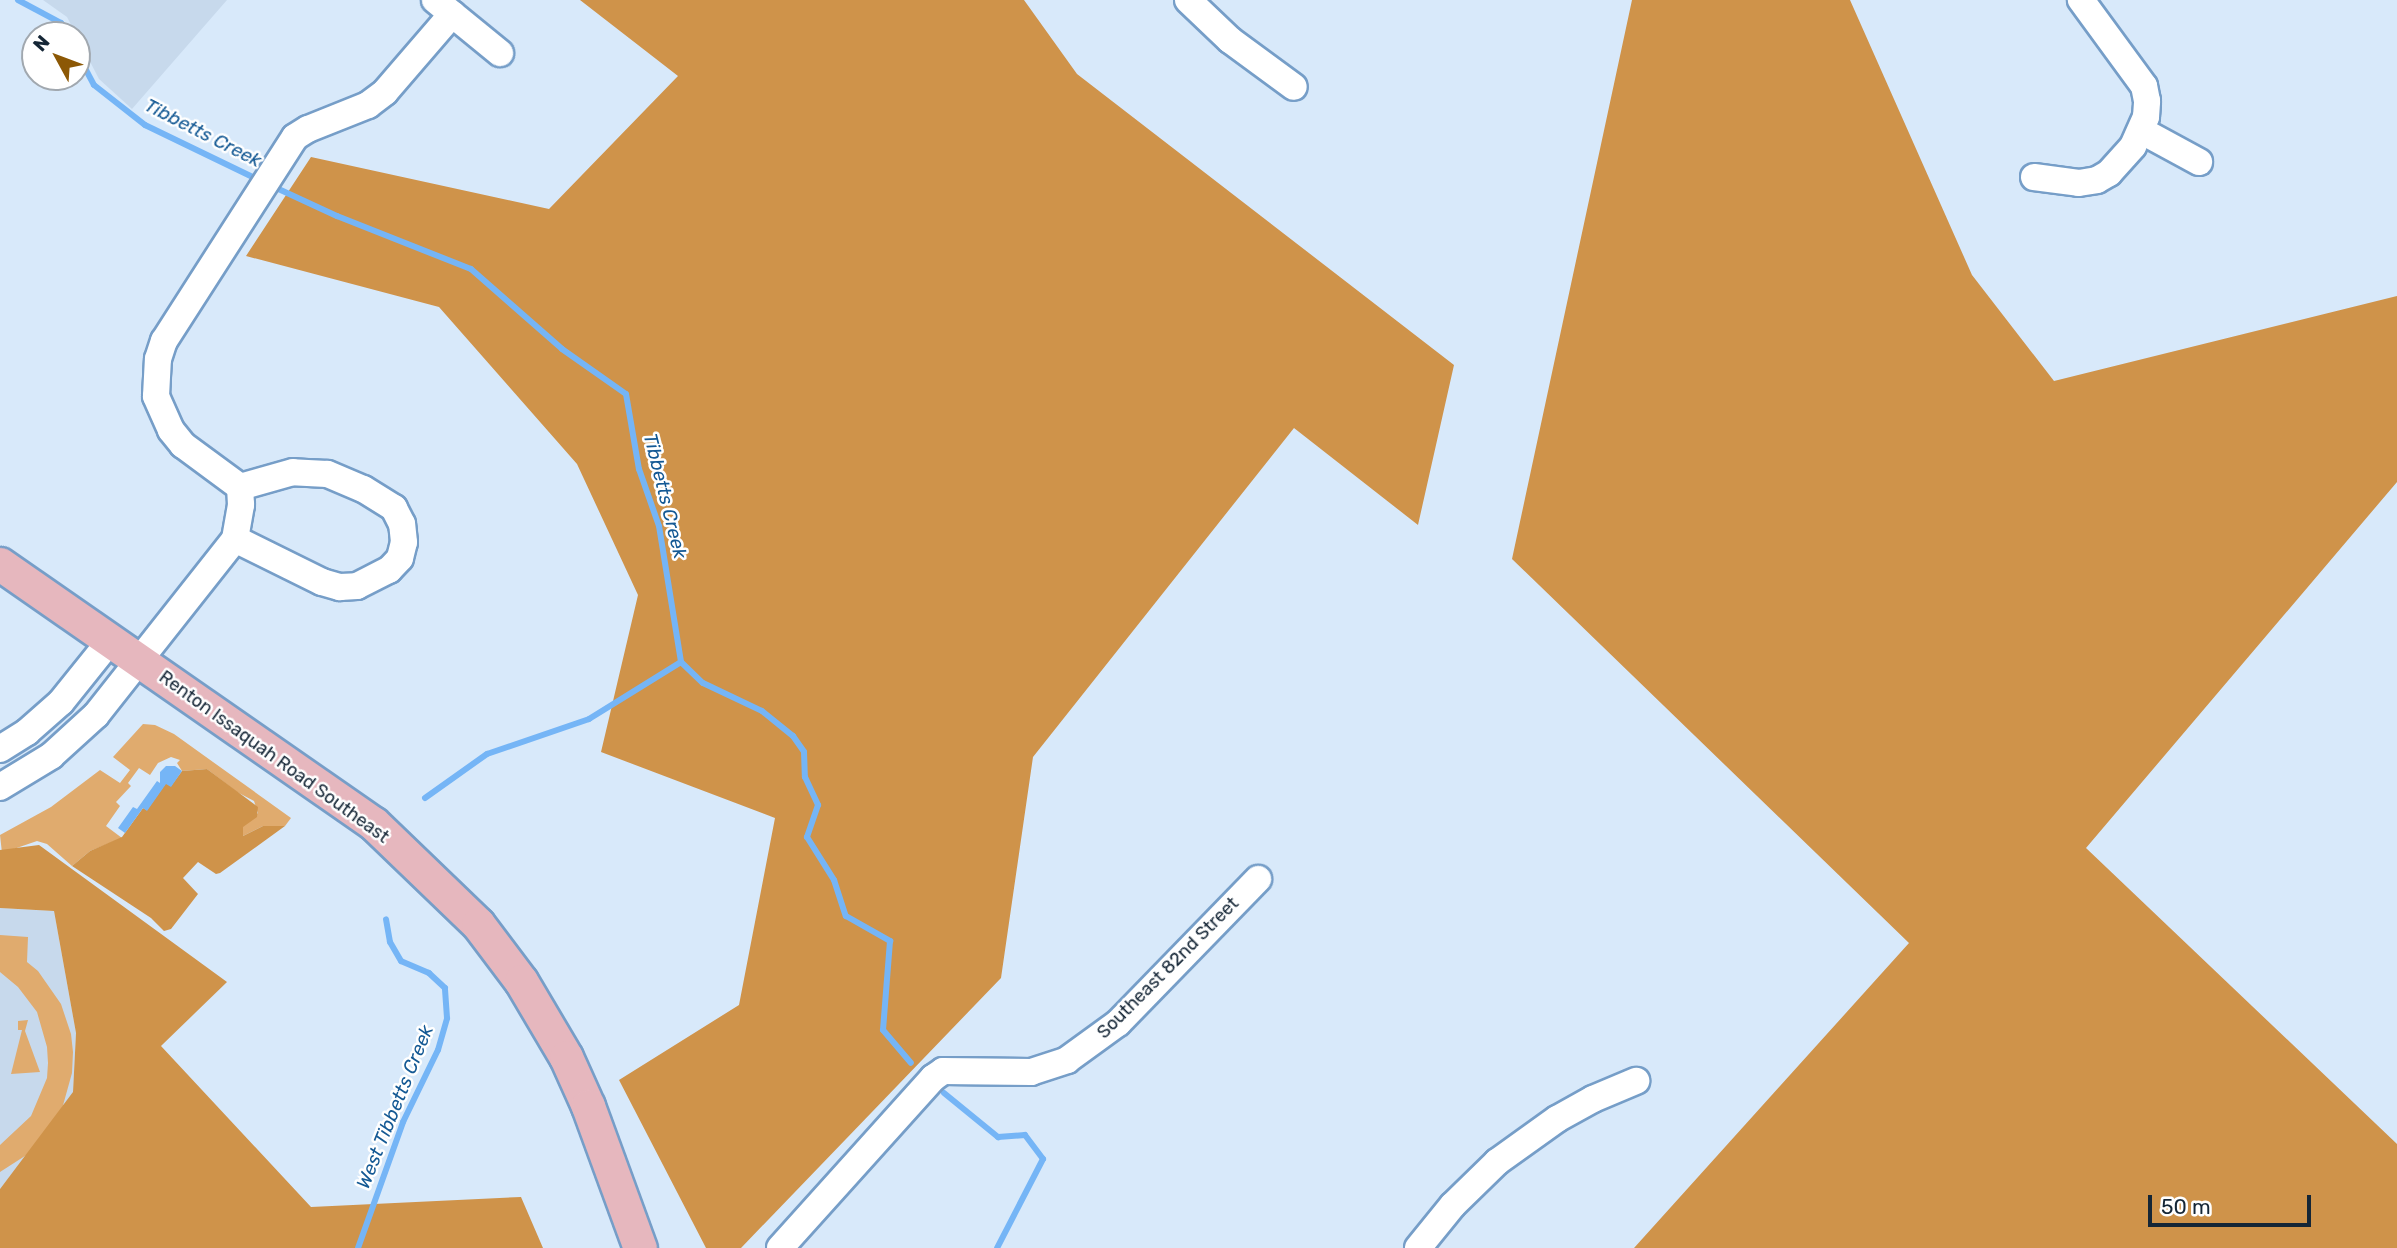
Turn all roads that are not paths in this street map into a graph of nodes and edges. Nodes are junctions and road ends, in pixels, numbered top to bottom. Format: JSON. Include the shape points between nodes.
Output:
{"nodes":[{"id":1,"x":1188,"y":0,"type":"edge"},
{"id":2,"x":2081,"y":0,"type":"edge"},
{"id":3,"x":443,"y":7,"type":"edge"},
{"id":4,"x":500,"y":53,"type":"dead end"},
{"id":5,"x":1294,"y":87,"type":"dead end"},
{"id":6,"x":2142,"y":131,"type":"junction"},
{"id":7,"x":2199,"y":162,"type":"dead end"},
{"id":8,"x":2034,"y":177,"type":"dead end"},
{"id":9,"x":240,"y":487,"type":"junction"},
{"id":10,"x":235,"y":539,"type":"junction"},
{"id":11,"x":0,"y":564,"type":"edge"},
{"id":12,"x":110,"y":641,"type":"junction"},
{"id":13,"x":140,"y":661,"type":"junction"},
{"id":14,"x":0,"y":750,"type":"edge"},
{"id":15,"x":0,"y":788,"type":"edge"},
{"id":16,"x":1258,"y":879,"type":"dead end"},
{"id":17,"x":1636,"y":1081,"type":"dead end"},
{"id":18,"x":640,"y":1248,"type":"edge"},
{"id":19,"x":780,"y":1248,"type":"edge"},
{"id":20,"x":1418,"y":1248,"type":"edge"}],
"edges":[{"from":1,"to":5,"type":"street","via":[[1230,40]]},
{"from":2,"to":6,"type":"street","via":[[2144,86],[2147,101]]},
{"from":3,"to":4,"type":"street"},
{"from":3,"to":9,"type":"street","via":[[385,92],[369,105],[295,137],[164,341],[155,378],[156,396],[171,430]]},
{"from":6,"to":7,"type":"street"},
{"from":6,"to":8,"type":"street","via":[[2120,162],[2097,180],[2079,183]]},
{"from":9,"to":10,"type":"street"},
{"from":9,"to":10,"type":"street","via":[[293,472],[327,474],[394,508],[404,542],[400,558],[389,570],[357,586],[340,587]]},
{"from":10,"to":13,"type":"street"},
{"from":11,"to":12,"type":"main road","name":"Renton Issaquah Road Southeast"},
{"from":12,"to":13,"type":"main road","name":"Renton Issaquah Road Southeast"},
{"from":12,"to":14,"type":"street","via":[[61,702]]},
{"from":13,"to":15,"type":"street","via":[[81,731]]},
{"from":13,"to":18,"type":"main road","name":"Renton Issaquah Road Southeast","via":[[373,823],[478,924],[521,981],[566,1057]]},
{"from":16,"to":19,"type":"street","name":"Southeast 82nd Street","via":[[1118,1023],[1067,1060],[1031,1072],[943,1071],[933,1078]]},
{"from":17,"to":20,"type":"street","via":[[1557,1119],[1497,1162]]}]}
